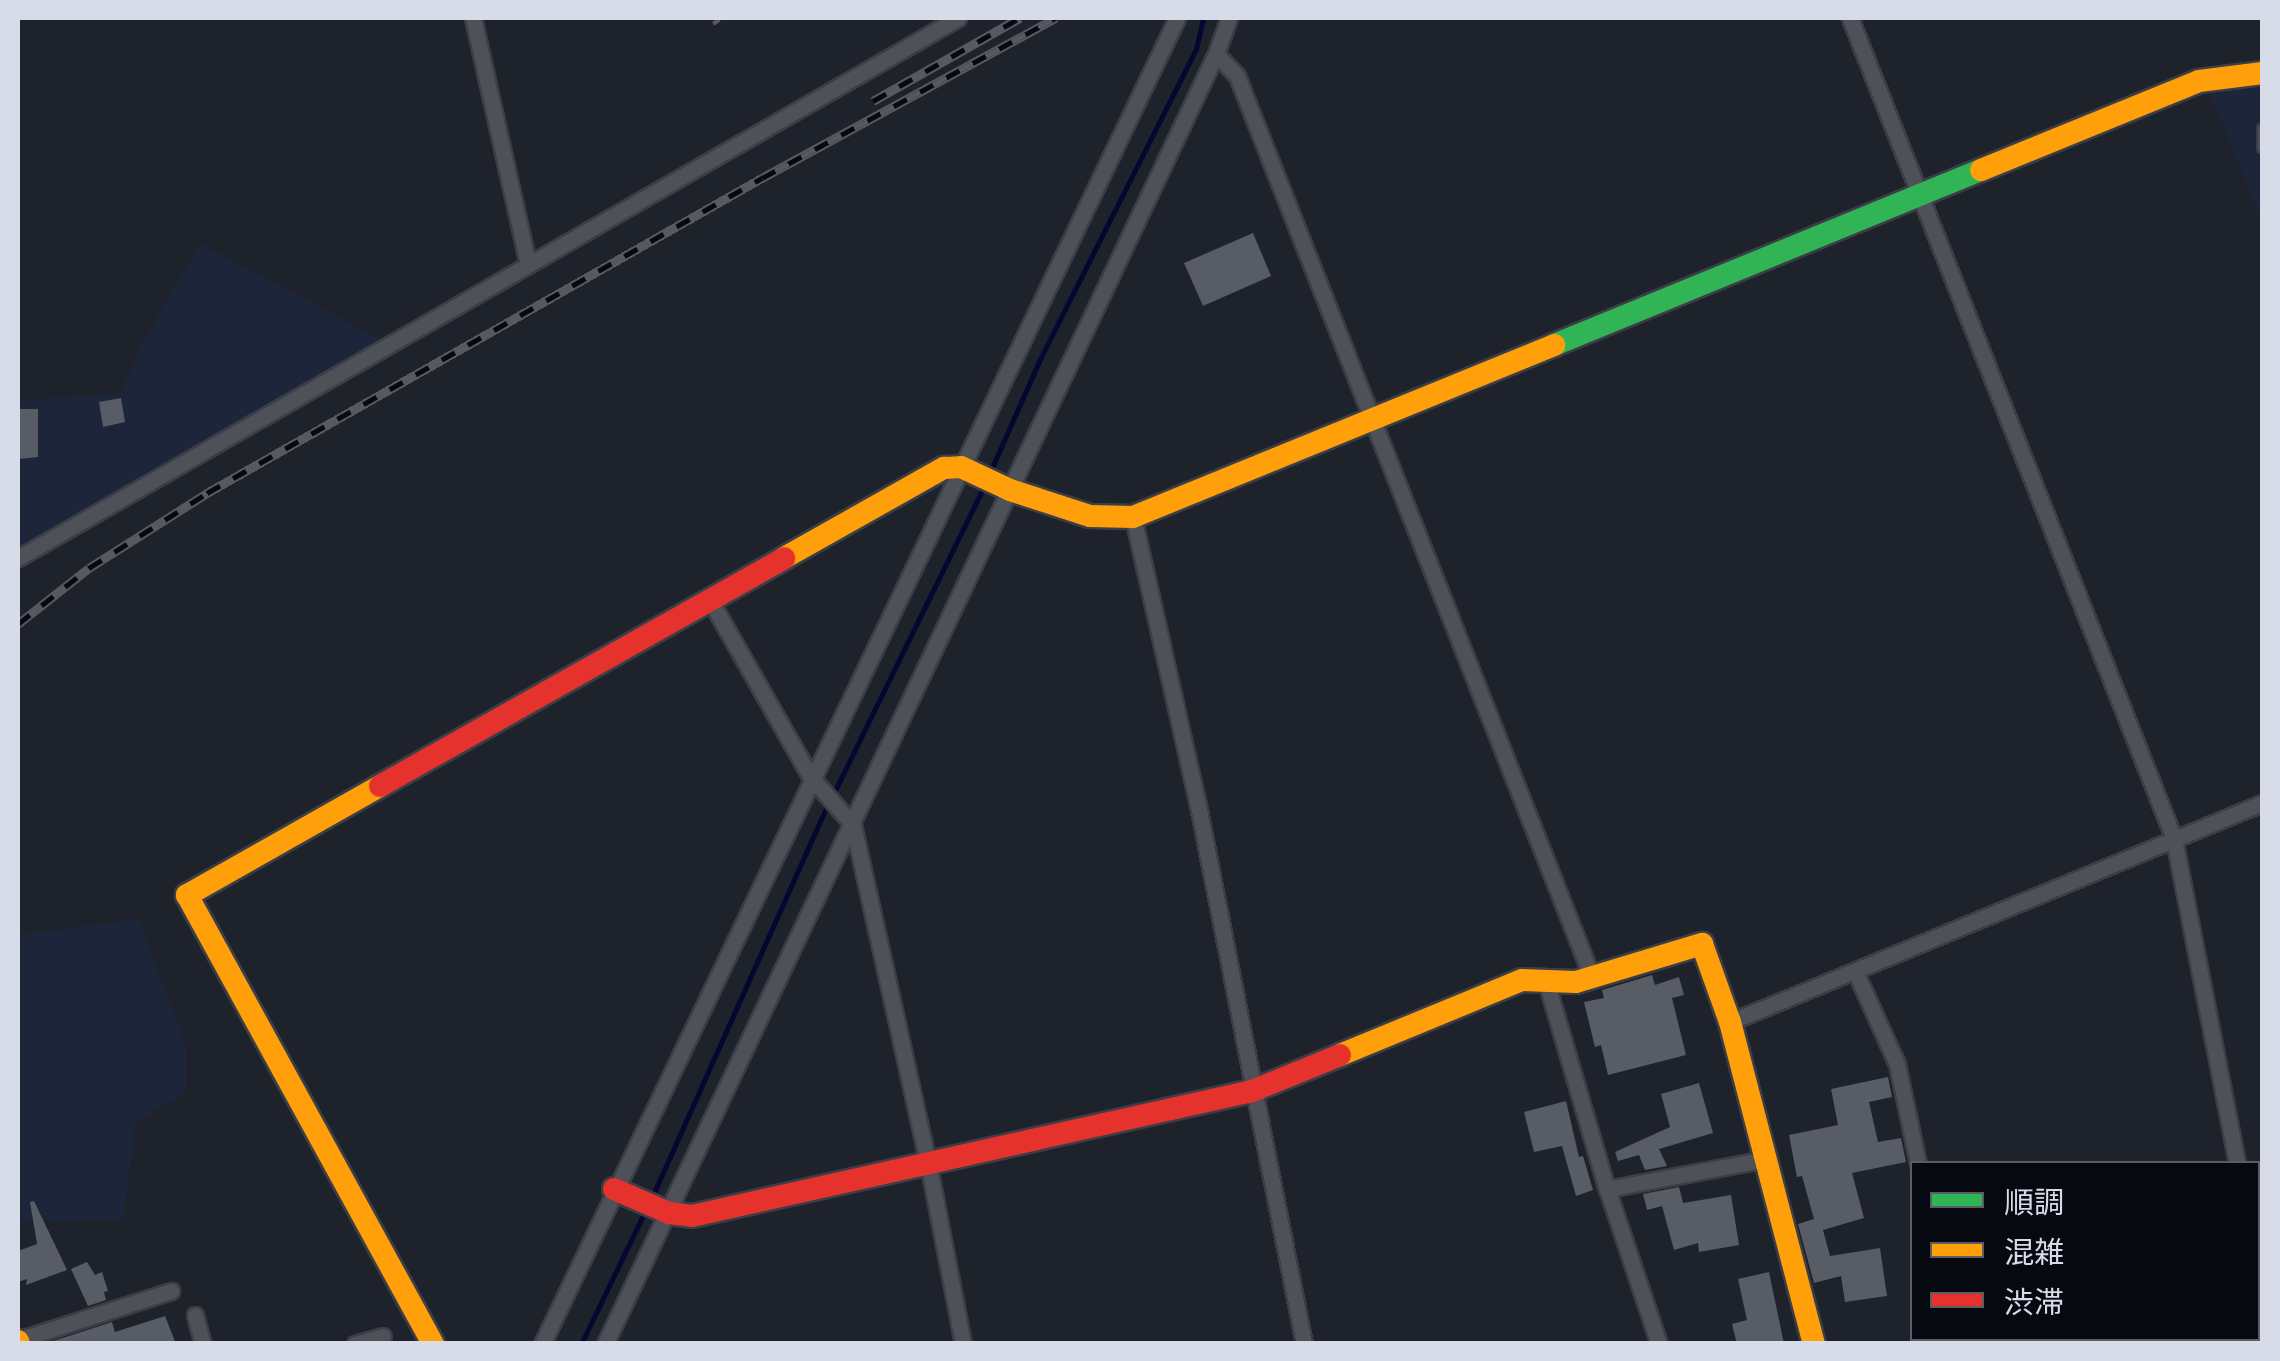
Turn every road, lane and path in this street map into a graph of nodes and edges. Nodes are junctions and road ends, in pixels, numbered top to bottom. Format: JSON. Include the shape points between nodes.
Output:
{"nodes":[{"id":1,"x":473,"y":18,"type":"edge"},
{"id":2,"x":722,"y":18,"type":"edge"},
{"id":3,"x":958,"y":18,"type":"edge"},
{"id":4,"x":1177,"y":18,"type":"edge"},
{"id":5,"x":1229,"y":18,"type":"edge"},
{"id":6,"x":1850,"y":18,"type":"edge"},
{"id":7,"x":712,"y":24,"type":"dead end"},
{"id":8,"x":1216,"y":54,"type":"junction"},
{"id":9,"x":2262,"y":73,"type":"edge"},
{"id":10,"x":2262,"y":129,"type":"edge"},
{"id":11,"x":2262,"y":148,"type":"edge"},
{"id":12,"x":1922,"y":197,"type":"junction"},
{"id":13,"x":528,"y":264,"type":"junction"},
{"id":14,"x":1372,"y":419,"type":"junction"},
{"id":15,"x":961,"y":467,"type":"junction"},
{"id":16,"x":1010,"y":490,"type":"junction"},
{"id":17,"x":1133,"y":517,"type":"junction"},
{"id":18,"x":18,"y":558,"type":"edge"},
{"id":19,"x":710,"y":600,"type":"junction"},
{"id":20,"x":810,"y":776,"type":"junction"},
{"id":21,"x":2262,"y":803,"type":"edge"},
{"id":22,"x":853,"y":825,"type":"junction"},
{"id":23,"x":2174,"y":839,"type":"junction"},
{"id":24,"x":1855,"y":971,"type":"junction"},
{"id":25,"x":1592,"y":977,"type":"junction"},
{"id":26,"x":1546,"y":981,"type":"junction"},
{"id":27,"x":1730,"y":1022,"type":"junction"},
{"id":28,"x":1252,"y":1091,"type":"junction"},
{"id":29,"x":1766,"y":1158,"type":"junction"},
{"id":30,"x":1917,"y":1161,"type":"edge"},
{"id":31,"x":2237,"y":1161,"type":"edge"},
{"id":32,"x":928,"y":1162,"type":"junction"},
{"id":33,"x":614,"y":1189,"type":"junction"},
{"id":34,"x":1606,"y":1189,"type":"junction"},
{"id":35,"x":669,"y":1213,"type":"junction"},
{"id":36,"x":171,"y":1291,"type":"dead end"},
{"id":37,"x":195,"y":1314,"type":"dead end"},
{"id":38,"x":383,"y":1336,"type":"dead end"},
{"id":39,"x":18,"y":1341,"type":"edge"},
{"id":40,"x":203,"y":1344,"type":"edge"},
{"id":41,"x":355,"y":1344,"type":"edge"},
{"id":42,"x":434,"y":1344,"type":"edge"},
{"id":43,"x":542,"y":1344,"type":"edge"},
{"id":44,"x":604,"y":1344,"type":"edge"},
{"id":45,"x":963,"y":1344,"type":"edge"},
{"id":46,"x":1304,"y":1344,"type":"edge"},
{"id":47,"x":1659,"y":1344,"type":"edge"},
{"id":48,"x":1814,"y":1344,"type":"edge"}],
"edges":[{"from":1,"to":13,"type":"street"},
{"from":2,"to":7,"type":"path"},
{"from":3,"to":13,"type":"street"},
{"from":4,"to":15,"type":"street"},
{"from":5,"to":8,"type":"street"},
{"from":6,"to":12,"type":"street"},
{"from":8,"to":14,"type":"street","via":[[1237,76]]},
{"from":8,"to":16,"type":"street"},
{"from":9,"to":12,"type":"street","via":[[2199,80]]},
{"from":10,"to":11,"type":"lane"},
{"from":12,"to":14,"type":"street"},
{"from":12,"to":23,"type":"street"},
{"from":13,"to":18,"type":"street"},
{"from":14,"to":17,"type":"street"},
{"from":14,"to":25,"type":"street"},
{"from":15,"to":16,"type":"street"},
{"from":15,"to":19,"type":"street","via":[[944,468]]},
{"from":15,"to":20,"type":"street"},
{"from":16,"to":17,"type":"street","via":[[1090,516]]},
{"from":16,"to":22,"type":"street"},
{"from":17,"to":28,"type":"street","via":[[1198,805]]},
{"from":19,"to":20,"type":"street"},
{"from":19,"to":42,"type":"street","via":[[187,896]]},
{"from":20,"to":22,"type":"street"},
{"from":20,"to":33,"type":"street"},
{"from":21,"to":23,"type":"street"},
{"from":22,"to":32,"type":"street"},
{"from":22,"to":35,"type":"street"},
{"from":23,"to":24,"type":"street"},
{"from":23,"to":31,"type":"street"},
{"from":24,"to":27,"type":"street"},
{"from":24,"to":30,"type":"street","via":[[1897,1064]]},
{"from":25,"to":26,"type":"street"},
{"from":25,"to":27,"type":"street","via":[[1702,944]]},
{"from":26,"to":28,"type":"street","via":[[1522,980]]},
{"from":26,"to":34,"type":"street"},
{"from":27,"to":29,"type":"street"},
{"from":28,"to":32,"type":"street"},
{"from":28,"to":46,"type":"street"},
{"from":29,"to":34,"type":"street"},
{"from":29,"to":48,"type":"street"},
{"from":32,"to":35,"type":"street","via":[[692,1216]]},
{"from":32,"to":45,"type":"street"},
{"from":33,"to":35,"type":"street"},
{"from":33,"to":43,"type":"street"},
{"from":34,"to":47,"type":"street"},
{"from":35,"to":44,"type":"street"},
{"from":36,"to":39,"type":"street"},
{"from":37,"to":40,"type":"street"},
{"from":38,"to":41,"type":"street"}]}
